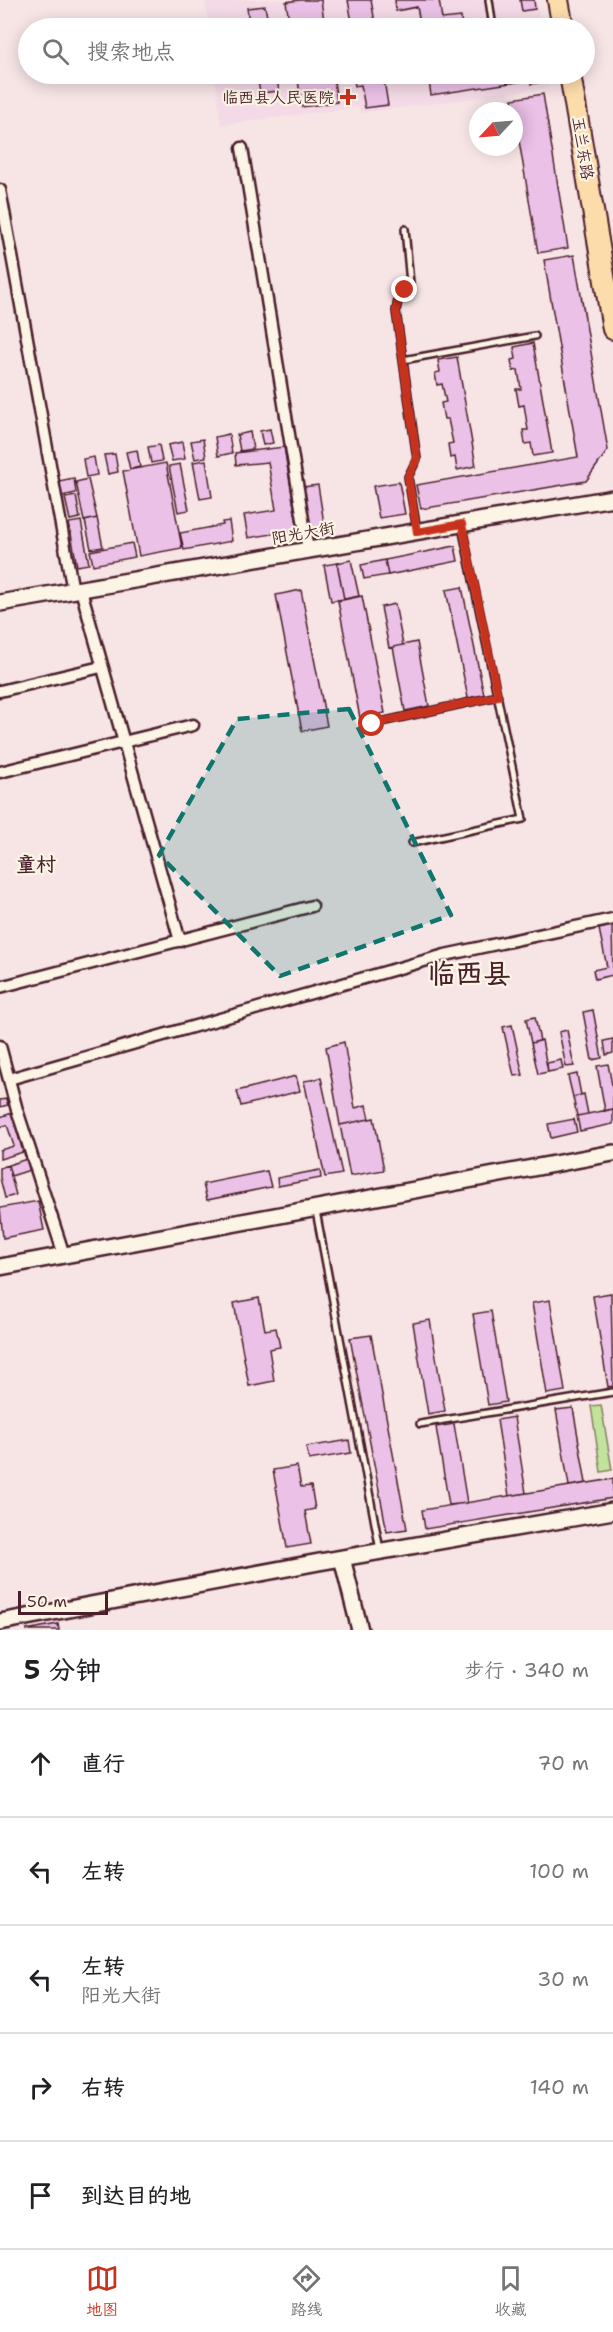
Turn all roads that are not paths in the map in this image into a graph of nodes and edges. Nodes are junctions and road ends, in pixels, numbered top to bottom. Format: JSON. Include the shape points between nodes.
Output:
{"nodes":[{"id":1,"x":489,"y":0,"type":"edge"},
{"id":2,"x":558,"y":0,"type":"edge"},
{"id":3,"x":571,"y":0,"type":"edge"},
{"id":4,"x":492,"y":18,"type":"edge"},
{"id":5,"x":564,"y":18,"type":"edge"},
{"id":6,"x":568,"y":18,"type":"edge"},
{"id":7,"x":572,"y":84,"type":"edge"},
{"id":8,"x":586,"y":84,"type":"edge"},
{"id":9,"x":242,"y":148,"type":"dead end"},
{"id":10,"x":1,"y":197,"type":"edge"},
{"id":11,"x":405,"y":230,"type":"dead end"},
{"id":12,"x":613,"y":250,"type":"edge"},
{"id":13,"x":613,"y":329,"type":"edge"},
{"id":14,"x":535,"y":336,"type":"dead end"},
{"id":15,"x":403,"y":360,"type":"junction"},
{"id":16,"x":613,"y":498,"type":"edge"},
{"id":17,"x":462,"y":524,"type":"junction"},
{"id":18,"x":417,"y":532,"type":"junction"},
{"id":19,"x":308,"y":550,"type":"junction"},
{"id":20,"x":77,"y":590,"type":"junction"},
{"id":21,"x":0,"y":603,"type":"edge"},
{"id":22,"x":101,"y":667,"type":"junction"},
{"id":23,"x":0,"y":691,"type":"edge"},
{"id":24,"x":498,"y":696,"type":"junction"},
{"id":25,"x":193,"y":724,"type":"dead end"},
{"id":26,"x":372,"y":724,"type":"dead end"},
{"id":27,"x":122,"y":741,"type":"junction"},
{"id":28,"x":0,"y":772,"type":"edge"},
{"id":29,"x":412,"y":843,"type":"dead end"},
{"id":30,"x":312,"y":906,"type":"dead end"},
{"id":31,"x":613,"y":919,"type":"edge"},
{"id":32,"x":180,"y":941,"type":"junction"},
{"id":33,"x":0,"y":987,"type":"edge"},
{"id":34,"x":0,"y":1046,"type":"edge"},
{"id":35,"x":9,"y":1078,"type":"junction"},
{"id":36,"x":613,"y":1153,"type":"edge"},
{"id":37,"x":315,"y":1208,"type":"junction"},
{"id":38,"x":64,"y":1255,"type":"junction"},
{"id":39,"x":0,"y":1267,"type":"edge"},
{"id":40,"x":613,"y":1392,"type":"edge"},
{"id":41,"x":420,"y":1424,"type":"dead end"},
{"id":42,"x":613,"y":1511,"type":"edge"},
{"id":43,"x":381,"y":1551,"type":"junction"},
{"id":44,"x":342,"y":1558,"type":"junction"},
{"id":45,"x":0,"y":1622,"type":"edge"},
{"id":46,"x":360,"y":1630,"type":"edge"}],
"edges":[{"from":1,"to":4,"type":"lane"},
{"from":2,"to":5,"type":"highway"},
{"from":3,"to":6,"type":"highway"},
{"from":7,"to":13,"type":"highway","name":"玉兰东路"},
{"from":8,"to":12,"type":"highway","name":"玉兰东路"},
{"from":9,"to":19,"type":"street"},
{"from":10,"to":20,"type":"street"},
{"from":11,"to":15,"type":"lane","via":[[410,282],[396,311]]},
{"from":14,"to":15,"type":"lane"},
{"from":15,"to":18,"type":"lane","via":[[417,459],[408,477]]},
{"from":16,"to":17,"type":"street","name":"阳光大街"},
{"from":17,"to":18,"type":"street","name":"阳光大街"},
{"from":17,"to":24,"type":"lane"},
{"from":18,"to":19,"type":"street","name":"阳光大街"},
{"from":19,"to":20,"type":"street","name":"阳光大街"},
{"from":20,"to":21,"type":"street","name":"阳光大街"},
{"from":20,"to":22,"type":"street"},
{"from":22,"to":23,"type":"street"},
{"from":22,"to":27,"type":"street"},
{"from":24,"to":26,"type":"lane"},
{"from":24,"to":29,"type":"lane","via":[[523,819]]},
{"from":25,"to":27,"type":"street"},
{"from":27,"to":28,"type":"street"},
{"from":27,"to":32,"type":"street"},
{"from":30,"to":32,"type":"street"},
{"from":31,"to":35,"type":"street","via":[[445,956]]},
{"from":32,"to":33,"type":"street"},
{"from":34,"to":35,"type":"street"},
{"from":35,"to":38,"type":"street"},
{"from":36,"to":37,"type":"street"},
{"from":37,"to":38,"type":"street"},
{"from":37,"to":43,"type":"lane"},
{"from":38,"to":39,"type":"street"},
{"from":40,"to":41,"type":"lane"},
{"from":42,"to":43,"type":"street"},
{"from":43,"to":44,"type":"street"},
{"from":44,"to":45,"type":"street"},
{"from":44,"to":46,"type":"street"}]}
